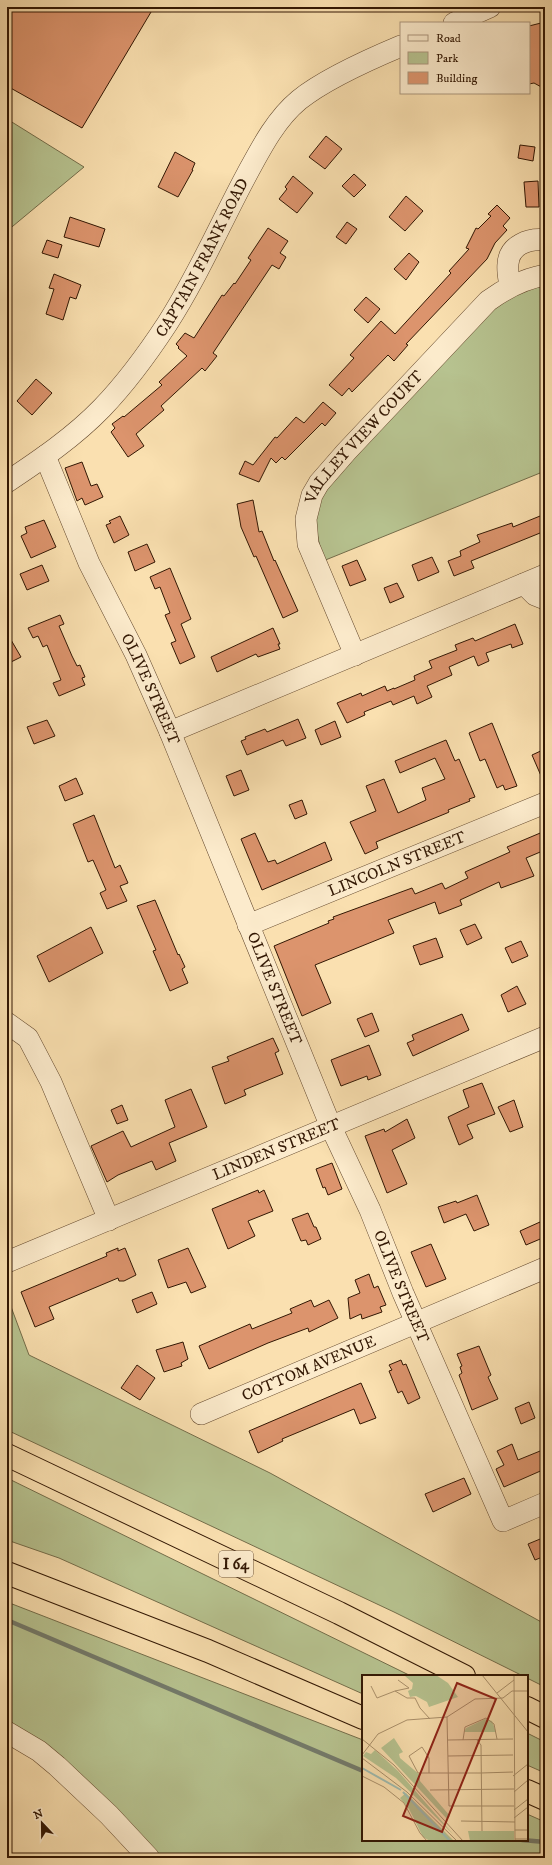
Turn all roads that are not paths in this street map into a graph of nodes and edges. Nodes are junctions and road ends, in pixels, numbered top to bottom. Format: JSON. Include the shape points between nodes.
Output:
{"nodes":[{"id":1,"x":490,"y":7,"type":"edge"},
{"id":2,"x":456,"y":22,"type":"edge"},
{"id":3,"x":400,"y":46,"type":"edge"},
{"id":4,"x":545,"y":240,"type":"edge"},
{"id":5,"x":545,"y":275,"type":"edge"},
{"id":6,"x":510,"y":286,"type":"junction"},
{"id":7,"x":45,"y":456,"type":"junction"},
{"id":8,"x":7,"y":482,"type":"edge"},
{"id":9,"x":545,"y":575,"type":"edge"},
{"id":10,"x":524,"y":584,"type":"junction"},
{"id":11,"x":545,"y":599,"type":"edge"},
{"id":12,"x":355,"y":655,"type":"junction"},
{"id":13,"x":170,"y":732,"type":"junction"},
{"id":14,"x":545,"y":804,"type":"edge"},
{"id":15,"x":248,"y":925,"type":"junction"},
{"id":16,"x":7,"y":1023,"type":"edge"},
{"id":17,"x":545,"y":1037,"type":"edge"},
{"id":18,"x":331,"y":1127,"type":"junction"},
{"id":19,"x":109,"y":1220,"type":"junction"},
{"id":20,"x":7,"y":1262,"type":"edge"},
{"id":21,"x":545,"y":1268,"type":"edge"},
{"id":22,"x":417,"y":1322,"type":"junction"},
{"id":23,"x":201,"y":1414,"type":"dead end"},
{"id":24,"x":7,"y":1455,"type":"edge"},
{"id":25,"x":545,"y":1503,"type":"edge"},
{"id":26,"x":7,"y":1573,"type":"edge"},
{"id":27,"x":462,"y":1675,"type":"edge"},
{"id":28,"x":528,"y":1708,"type":"edge"},
{"id":29,"x":545,"y":1717,"type":"edge"},
{"id":30,"x":362,"y":1718,"type":"edge"},
{"id":31,"x":7,"y":1732,"type":"edge"},
{"id":32,"x":528,"y":1791,"type":"edge"},
{"id":33,"x":545,"y":1799,"type":"edge"},
{"id":34,"x":149,"y":1858,"type":"edge"}],
"edges":[{"from":1,"to":2,"type":"street"},
{"from":3,"to":7,"type":"street","name":"CAPTAIN FRANK ROAD","via":[[372,58],[310,92],[289,110],[264,145],[195,276],[167,323],[136,367],[101,409]]},
{"from":4,"to":6,"type":"street","via":[[526,241],[510,255]]},
{"from":5,"to":6,"type":"street","name":"VALLEY VIEW COURT","via":[[531,277]]},
{"from":6,"to":12,"type":"street","name":"VALLEY VIEW COURT","via":[[476,313],[346,452],[312,495],[306,520],[308,544]]},
{"from":7,"to":8,"type":"street","name":"CAPTAIN FRANK ROAD"},
{"from":7,"to":13,"type":"street","name":"OLIVE STREET","via":[[89,563],[136,655]]},
{"from":9,"to":10,"type":"street"},
{"from":10,"to":11,"type":"street"},
{"from":10,"to":12,"type":"street"},
{"from":12,"to":13,"type":"street"},
{"from":13,"to":15,"type":"street","name":"OLIVE STREET"},
{"from":14,"to":15,"type":"street","name":"LINCOLN STREET"},
{"from":15,"to":18,"type":"street","name":"OLIVE STREET"},
{"from":16,"to":19,"type":"street","via":[[28,1038]]},
{"from":17,"to":18,"type":"street","name":"LINDEN STREET"},
{"from":18,"to":19,"type":"street","name":"LINDEN STREET"},
{"from":18,"to":22,"type":"street","name":"OLIVE STREET","via":[[370,1210]]},
{"from":19,"to":20,"type":"street","name":"LINDEN STREET"},
{"from":21,"to":22,"type":"street","name":"COTTOM AVENUE"},
{"from":22,"to":23,"type":"street","name":"COTTOM AVENUE"},
{"from":22,"to":25,"type":"street","name":"OLIVE STREET","via":[[503,1521]]},
{"from":24,"to":27,"type":"highway","number":"I 64","via":[[339,1613]]},
{"from":26,"to":30,"type":"highway","via":[[208,1651]]},
{"from":28,"to":29,"type":"highway"},
{"from":31,"to":34,"type":"street","via":[[57,1766],[109,1815]]},
{"from":32,"to":33,"type":"highway"}]}
